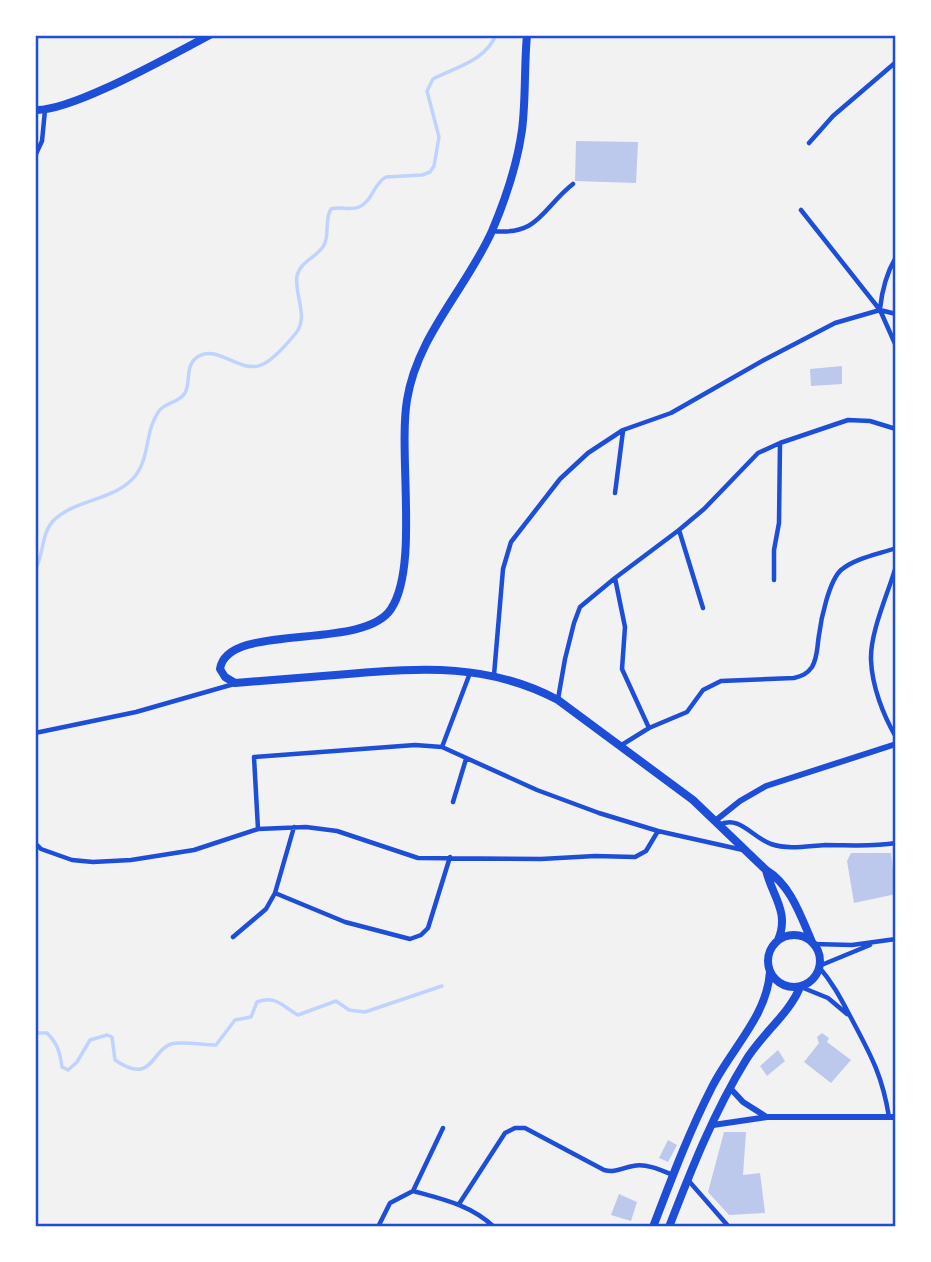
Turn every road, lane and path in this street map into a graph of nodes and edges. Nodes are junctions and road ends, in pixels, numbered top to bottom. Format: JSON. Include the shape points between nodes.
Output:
{"nodes":[{"id":1,"x":209,"y":35,"type":"edge"},
{"id":2,"x":527,"y":35,"type":"edge"},
{"id":3,"x":896,"y":62,"type":"edge"},
{"id":4,"x":35,"y":110,"type":"edge"},
{"id":5,"x":45,"y":110,"type":"junction"},
{"id":6,"x":809,"y":143,"type":"dead end"},
{"id":7,"x":35,"y":156,"type":"edge"},
{"id":8,"x":573,"y":184,"type":"dead end"},
{"id":9,"x":801,"y":210,"type":"dead end"},
{"id":10,"x":491,"y":231,"type":"junction"},
{"id":11,"x":896,"y":257,"type":"edge"},
{"id":12,"x":880,"y":310,"type":"junction"},
{"id":13,"x":896,"y":314,"type":"edge"},
{"id":14,"x":896,"y":346,"type":"edge"},
{"id":15,"x":896,"y":429,"type":"edge"},
{"id":16,"x":623,"y":430,"type":"junction"},
{"id":17,"x":780,"y":443,"type":"junction"},
{"id":18,"x":615,"y":493,"type":"dead end"},
{"id":19,"x":679,"y":530,"type":"junction"},
{"id":20,"x":896,"y":548,"type":"edge"},
{"id":21,"x":896,"y":566,"type":"edge"},
{"id":22,"x":615,"y":578,"type":"junction"},
{"id":23,"x":774,"y":580,"type":"dead end"},
{"id":24,"x":703,"y":608,"type":"dead end"},
{"id":25,"x":470,"y":672,"type":"junction"},
{"id":26,"x":494,"y":675,"type":"junction"},
{"id":27,"x":235,"y":683,"type":"junction"},
{"id":28,"x":558,"y":700,"type":"junction"},
{"id":29,"x":649,"y":728,"type":"junction"},
{"id":30,"x":35,"y":733,"type":"edge"},
{"id":31,"x":896,"y":735,"type":"edge"},
{"id":32,"x":896,"y":744,"type":"edge"},
{"id":33,"x":442,"y":747,"type":"junction"},
{"id":34,"x":620,"y":747,"type":"junction"},
{"id":35,"x":466,"y":759,"type":"junction"},
{"id":36,"x":453,"y":802,"type":"dead end"},
{"id":37,"x":717,"y":823,"type":"junction"},
{"id":38,"x":294,"y":827,"type":"junction"},
{"id":39,"x":258,"y":829,"type":"junction"},
{"id":40,"x":658,"y":831,"type":"junction"},
{"id":41,"x":35,"y":843,"type":"edge"},
{"id":42,"x":896,"y":843,"type":"edge"},
{"id":43,"x":744,"y":850,"type":"junction"},
{"id":44,"x":450,"y":858,"type":"junction"},
{"id":45,"x":766,"y":870,"type":"junction"},
{"id":46,"x":275,"y":893,"type":"junction"},
{"id":47,"x":233,"y":937,"type":"dead end"},
{"id":48,"x":896,"y":939,"type":"edge"},
{"id":49,"x":777,"y":941,"type":"junction"},
{"id":50,"x":813,"y":943,"type":"junction"},
{"id":51,"x":877,"y":943,"type":"junction"},
{"id":52,"x":819,"y":967,"type":"junction"},
{"id":53,"x":770,"y":972,"type":"junction"},
{"id":54,"x":800,"y":986,"type":"junction"},
{"id":55,"x":851,"y":1018,"type":"junction"},
{"id":56,"x":730,"y":1088,"type":"junction"},
{"id":57,"x":767,"y":1117,"type":"junction"},
{"id":58,"x":892,"y":1117,"type":"edge"},
{"id":59,"x":713,"y":1125,"type":"junction"},
{"id":60,"x":443,"y":1128,"type":"dead end"},
{"id":61,"x":673,"y":1175,"type":"junction"},
{"id":62,"x":688,"y":1179,"type":"junction"},
{"id":63,"x":413,"y":1191,"type":"junction"},
{"id":64,"x":459,"y":1204,"type":"junction"},
{"id":65,"x":378,"y":1227,"type":"edge"},
{"id":66,"x":494,"y":1227,"type":"edge"},
{"id":67,"x":653,"y":1227,"type":"edge"},
{"id":68,"x":669,"y":1227,"type":"edge"},
{"id":69,"x":729,"y":1227,"type":"edge"}],
"edges":[{"from":1,"to":5,"type":"main road","via":[[128,77]]},
{"from":2,"to":10,"type":"main road","via":[[522,128],[511,186]]},
{"from":3,"to":6,"type":"street"},
{"from":4,"to":5,"type":"main road"},
{"from":5,"to":7,"type":"street"},
{"from":8,"to":10,"type":"street","via":[[524,230]]},
{"from":9,"to":12,"type":"street"},
{"from":10,"to":27,"type":"main road","via":[[418,360],[407,400],[405,566],[391,610],[382,619],[351,631],[263,641],[237,649],[224,658],[220,669]]},
{"from":11,"to":12,"type":"street","via":[[882,289]]},
{"from":12,"to":13,"type":"street"},
{"from":12,"to":14,"type":"street"},
{"from":12,"to":16,"type":"street","via":[[835,323],[671,413]]},
{"from":15,"to":17,"type":"street","via":[[870,421],[848,421]]},
{"from":16,"to":18,"type":"street"},
{"from":16,"to":26,"type":"street","via":[[560,479],[511,542],[503,569]]},
{"from":17,"to":19,"type":"street","via":[[758,453]]},
{"from":17,"to":23,"type":"street"},
{"from":19,"to":22,"type":"street"},
{"from":19,"to":24,"type":"street"},
{"from":20,"to":29,"type":"street","via":[[842,568],[836,576],[824,608],[816,657],[804,675],[721,681],[703,690],[687,712]]},
{"from":21,"to":31,"type":"street","via":[[871,658],[882,710]]},
{"from":22,"to":28,"type":"street","via":[[580,607]]},
{"from":22,"to":29,"type":"street","via":[[625,627],[622,669]]},
{"from":25,"to":26,"type":"main road"},
{"from":25,"to":27,"type":"main road","via":[[408,669]]},
{"from":25,"to":33,"type":"street"},
{"from":26,"to":28,"type":"main road"},
{"from":27,"to":30,"type":"street","via":[[136,712]]},
{"from":28,"to":34,"type":"main road"},
{"from":29,"to":34,"type":"street"},
{"from":32,"to":37,"type":"street","via":[[766,786],[740,801]]},
{"from":33,"to":35,"type":"street"},
{"from":33,"to":39,"type":"street","via":[[254,757]]},
{"from":34,"to":37,"type":"main road"},
{"from":35,"to":36,"type":"street"},
{"from":35,"to":40,"type":"street","via":[[537,790]]},
{"from":37,"to":42,"type":"street","via":[[736,822],[762,841],[787,847]]},
{"from":37,"to":43,"type":"main road"},
{"from":38,"to":39,"type":"street"},
{"from":38,"to":44,"type":"street","via":[[337,831],[418,858]]},
{"from":38,"to":46,"type":"street"},
{"from":39,"to":41,"type":"street","via":[[194,850],[131,860],[72,860]]},
{"from":40,"to":43,"type":"street"},
{"from":40,"to":44,"type":"street","via":[[646,851],[635,857]]},
{"from":43,"to":45,"type":"main road"},
{"from":44,"to":46,"type":"street","via":[[428,928],[410,939],[345,922]]},
{"from":45,"to":49,"type":"main road","via":[[782,911]]},
{"from":45,"to":50,"type":"main road","via":[[787,891]]},
{"from":46,"to":47,"type":"street","via":[[266,909]]},
{"from":48,"to":51,"type":"street"},
{"from":49,"to":50,"type":"main road","via":[[795,935]]},
{"from":49,"to":53,"type":"main road","via":[[767,959]]},
{"from":50,"to":51,"type":"street"},
{"from":50,"to":52,"type":"main road"},
{"from":51,"to":52,"type":"street"},
{"from":52,"to":54,"type":"main road","via":[[812,979]]},
{"from":52,"to":55,"type":"street"},
{"from":53,"to":54,"type":"main road","via":[[782,985]]},
{"from":53,"to":61,"type":"main road","via":[[761,1008],[712,1086]]},
{"from":54,"to":55,"type":"street","via":[[828,999]]},
{"from":54,"to":56,"type":"main road"},
{"from":55,"to":58,"type":"street","via":[[874,1060]]},
{"from":56,"to":57,"type":"street"},
{"from":56,"to":59,"type":"main road"},
{"from":57,"to":58,"type":"street"},
{"from":57,"to":59,"type":"street"},
{"from":59,"to":62,"type":"main road"},
{"from":60,"to":63,"type":"street"},
{"from":61,"to":64,"type":"street","via":[[635,1165],[614,1172],[604,1170],[525,1128],[515,1128],[505,1133]]},
{"from":61,"to":67,"type":"main road"},
{"from":62,"to":68,"type":"main road"},
{"from":62,"to":69,"type":"street"},
{"from":63,"to":64,"type":"street"},
{"from":63,"to":65,"type":"street","via":[[390,1203]]},
{"from":64,"to":66,"type":"street"}]}
